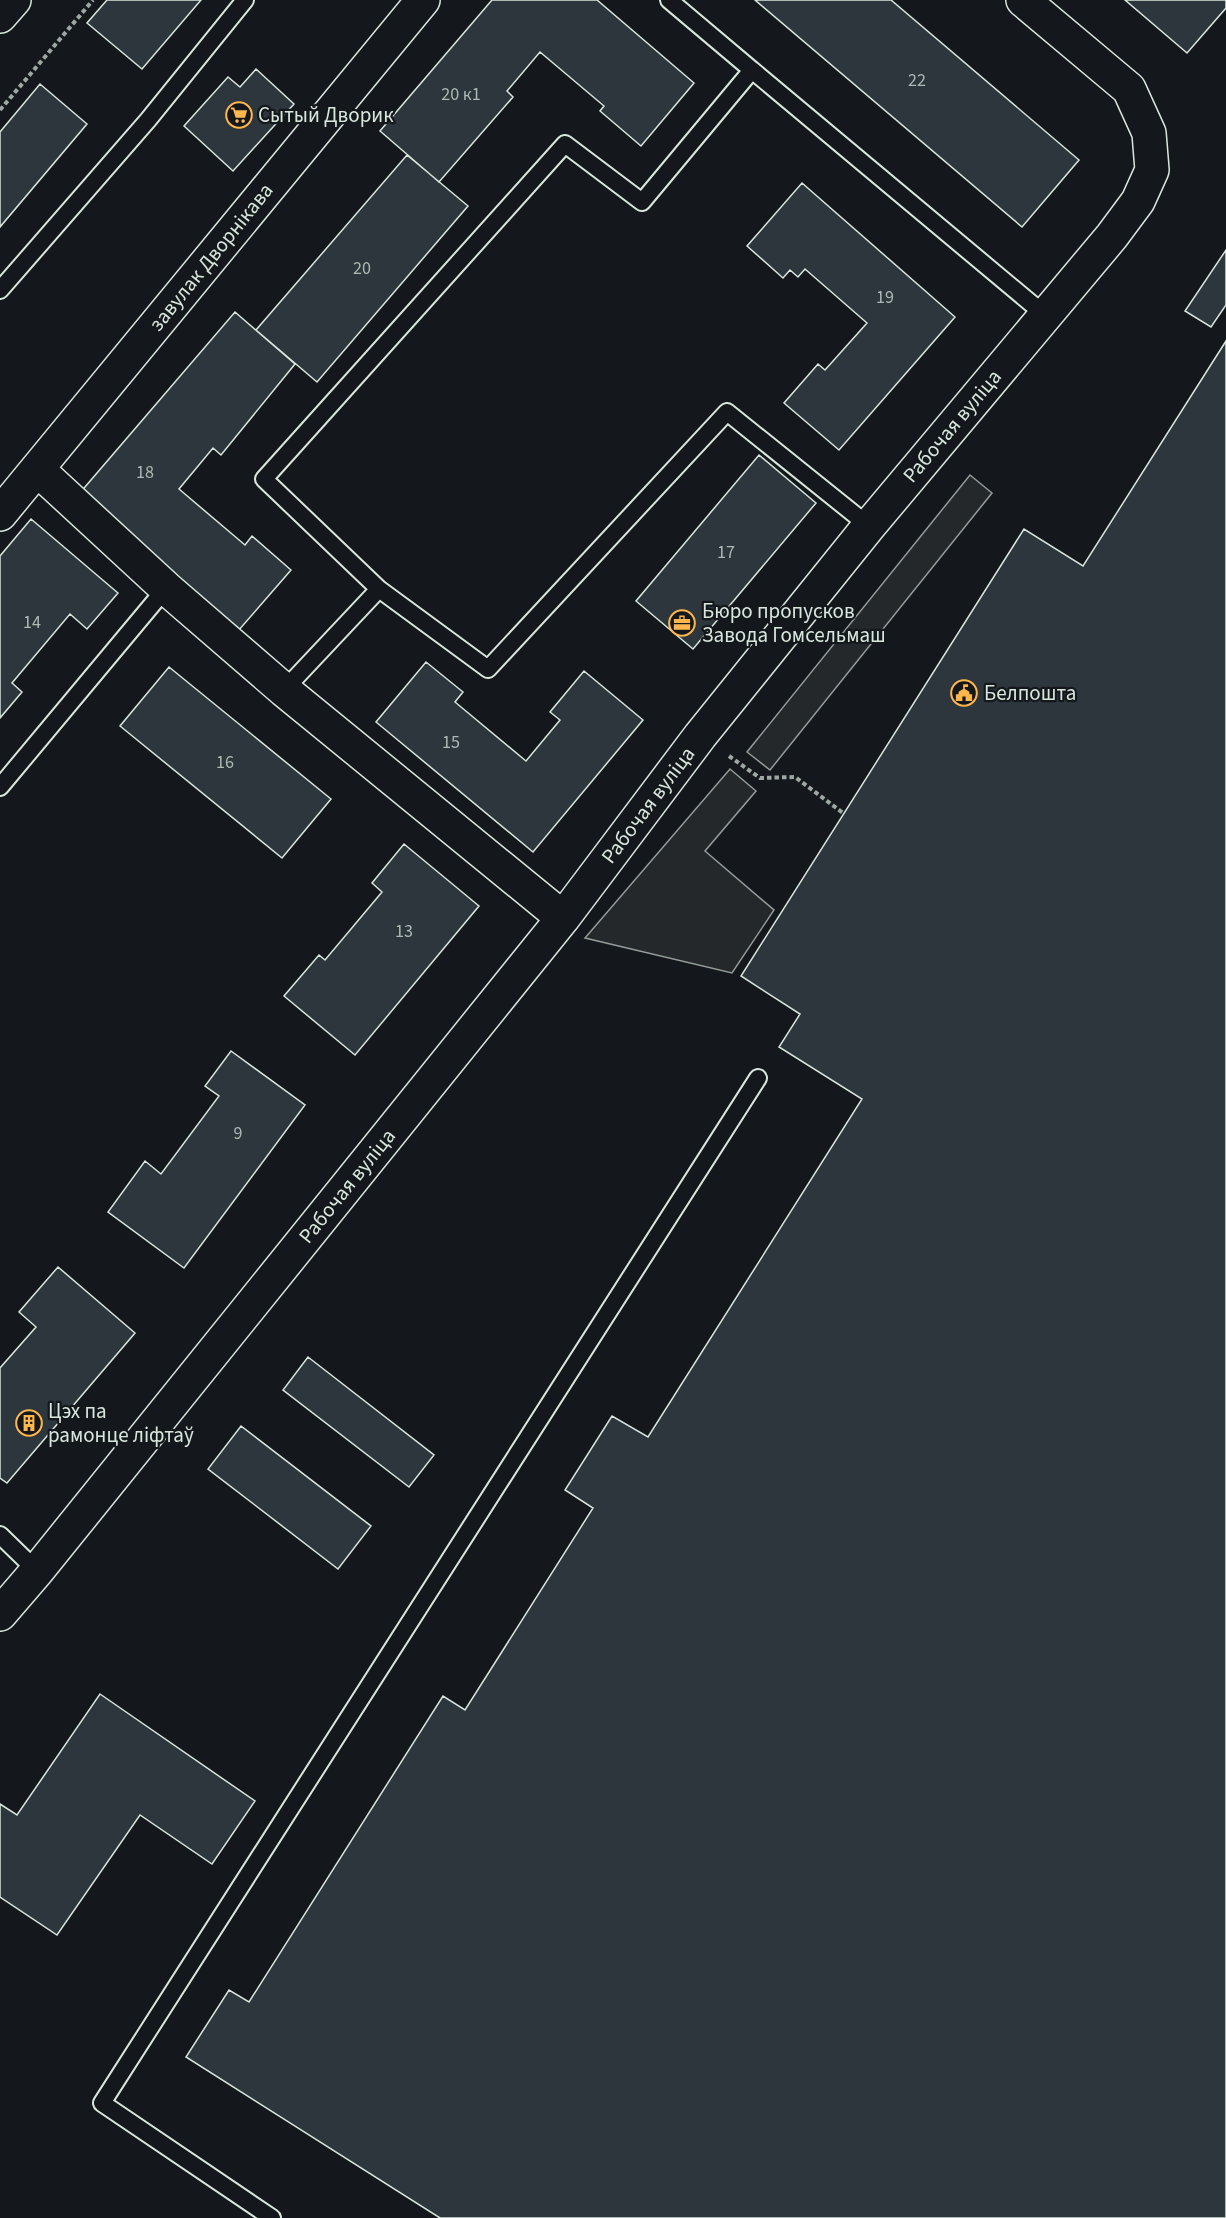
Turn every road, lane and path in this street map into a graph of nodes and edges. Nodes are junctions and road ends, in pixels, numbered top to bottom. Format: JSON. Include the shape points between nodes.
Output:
{"nodes":[{"id":1,"x":14,"y":0,"type":"edge"},
{"id":2,"x":93,"y":0,"type":"edge"},
{"id":3,"x":245,"y":0,"type":"edge"},
{"id":4,"x":423,"y":0,"type":"edge"},
{"id":5,"x":669,"y":0,"type":"edge"},
{"id":6,"x":1023,"y":0,"type":"edge"},
{"id":7,"x":0,"y":16,"type":"edge"},
{"id":8,"x":752,"y":70,"type":"junction"},
{"id":9,"x":0,"y":110,"type":"edge"},
{"id":10,"x":0,"y":290,"type":"edge"},
{"id":11,"x":1045,"y":315,"type":"junction"},
{"id":12,"x":38,"y":469,"type":"junction"},
{"id":13,"x":0,"y":513,"type":"edge"},
{"id":14,"x":869,"y":526,"type":"junction"},
{"id":15,"x":166,"y":588,"type":"junction"},
{"id":16,"x":379,"y":589,"type":"junction"},
{"id":17,"x":284,"y":690,"type":"junction"},
{"id":18,"x":700,"y":736,"type":"junction"},
{"id":19,"x":0,"y":787,"type":"edge"},
{"id":20,"x":843,"y":813,"type":"dead end"},
{"id":21,"x":563,"y":918,"type":"junction"},
{"id":22,"x":758,"y":1078,"type":"dead end"},
{"id":23,"x":0,"y":1535,"type":"edge"},
{"id":24,"x":37,"y":1571,"type":"junction"},
{"id":25,"x":0,"y":1614,"type":"edge"},
{"id":26,"x":272,"y":2218,"type":"edge"}],
"edges":[{"from":1,"to":7,"type":"street"},
{"from":2,"to":9,"type":"path"},
{"from":3,"to":10,"type":"lane","via":[[148,120]]},
{"from":4,"to":12,"type":"street","name":"завулак Дворнікава"},
{"from":5,"to":8,"type":"lane"},
{"from":6,"to":11,"type":"street","name":"Рабочая вуліца","via":[[1129,89],[1149,133],[1152,170],[1138,201]]},
{"from":8,"to":11,"type":"lane"},
{"from":8,"to":16,"type":"lane","via":[[642,202],[565,144],[264,479]]},
{"from":11,"to":14,"type":"street","name":"Рабочая вуліца"},
{"from":12,"to":13,"type":"street","name":"завулак Дворнікава"},
{"from":12,"to":15,"type":"street"},
{"from":14,"to":16,"type":"lane","via":[[727,412],[488,669]]},
{"from":14,"to":18,"type":"street","name":"Рабочая вуліца"},
{"from":15,"to":17,"type":"street"},
{"from":15,"to":19,"type":"lane"},
{"from":16,"to":17,"type":"lane"},
{"from":17,"to":21,"type":"street"},
{"from":18,"to":20,"type":"path","via":[[760,778],[795,777]]},
{"from":18,"to":21,"type":"street","name":"Рабочая вуліца"},
{"from":21,"to":24,"type":"street","name":"Рабочая вуліца"},
{"from":22,"to":26,"type":"lane","via":[[102,2103]]},
{"from":23,"to":24,"type":"lane"},
{"from":24,"to":25,"type":"street","name":"Рабочая вуліца"}]}
